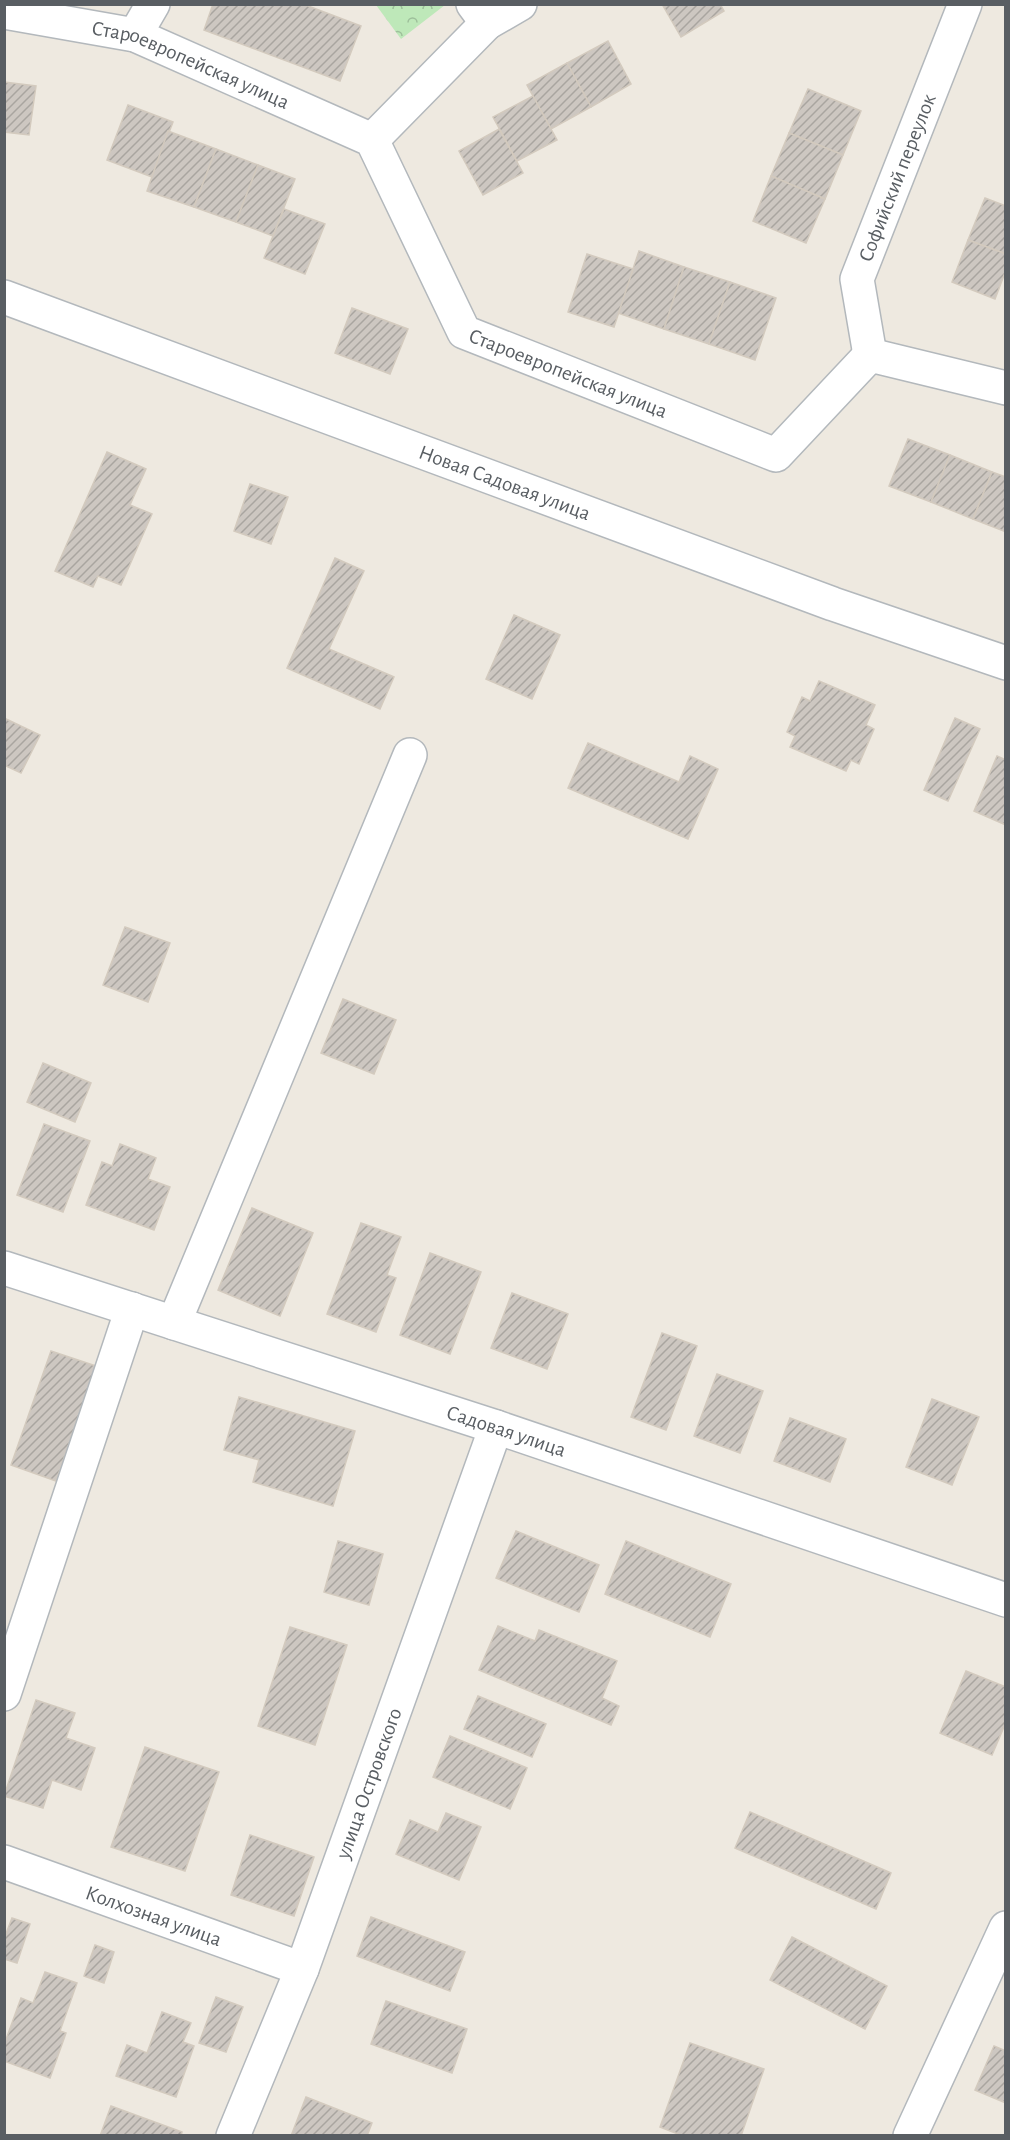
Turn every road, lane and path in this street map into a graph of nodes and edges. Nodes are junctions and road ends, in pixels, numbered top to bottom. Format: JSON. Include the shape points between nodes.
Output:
{"nodes":[{"id":1,"x":153,"y":4,"type":"edge"},
{"id":2,"x":520,"y":4,"type":"edge"},
{"id":3,"x":965,"y":4,"type":"edge"},
{"id":4,"x":4,"y":12,"type":"edge"},
{"id":5,"x":480,"y":14,"type":"edge"},
{"id":6,"x":135,"y":35,"type":"junction"},
{"id":7,"x":372,"y":140,"type":"junction"},
{"id":8,"x":4,"y":297,"type":"edge"},
{"id":9,"x":870,"y":355,"type":"junction"},
{"id":10,"x":1005,"y":388,"type":"edge"},
{"id":11,"x":1005,"y":663,"type":"edge"},
{"id":12,"x":410,"y":755,"type":"dead end"},
{"id":13,"x":4,"y":1268,"type":"edge"},
{"id":14,"x":132,"y":1309,"type":"junction"},
{"id":15,"x":174,"y":1323,"type":"junction"},
{"id":16,"x":496,"y":1427,"type":"junction"},
{"id":17,"x":1005,"y":1600,"type":"edge"},
{"id":18,"x":4,"y":1694,"type":"edge"},
{"id":19,"x":4,"y":1862,"type":"edge"},
{"id":20,"x":1005,"y":1928,"type":"edge"},
{"id":21,"x":302,"y":1969,"type":"junction"},
{"id":22,"x":233,"y":2136,"type":"edge"},
{"id":23,"x":910,"y":2136,"type":"edge"}],
"edges":[{"from":1,"to":6,"type":"street"},
{"from":2,"to":5,"type":"street"},
{"from":3,"to":9,"type":"street","name":"Софийский переулок","via":[[857,279]]},
{"from":4,"to":6,"type":"street","name":"Староевропейская улица"},
{"from":5,"to":7,"type":"street"},
{"from":6,"to":7,"type":"street","name":"Староевропейская улица"},
{"from":7,"to":9,"type":"street","name":"Староевропейская улица","via":[[464,332],[776,455]]},
{"from":8,"to":11,"type":"street","name":"Новая Садовая улица","via":[[822,600]]},
{"from":9,"to":10,"type":"street"},
{"from":12,"to":15,"type":"street"},
{"from":13,"to":14,"type":"street","name":"Садовая улица"},
{"from":14,"to":15,"type":"street","name":"Садовая улица"},
{"from":14,"to":18,"type":"street"},
{"from":15,"to":16,"type":"street","name":"Садовая улица"},
{"from":16,"to":17,"type":"street","name":"Садовая улица"},
{"from":16,"to":21,"type":"street","name":"улица Островского"},
{"from":19,"to":21,"type":"street","name":"Колхозная улица"},
{"from":20,"to":23,"type":"street"},
{"from":21,"to":22,"type":"street","name":"улица Островского"}]}
